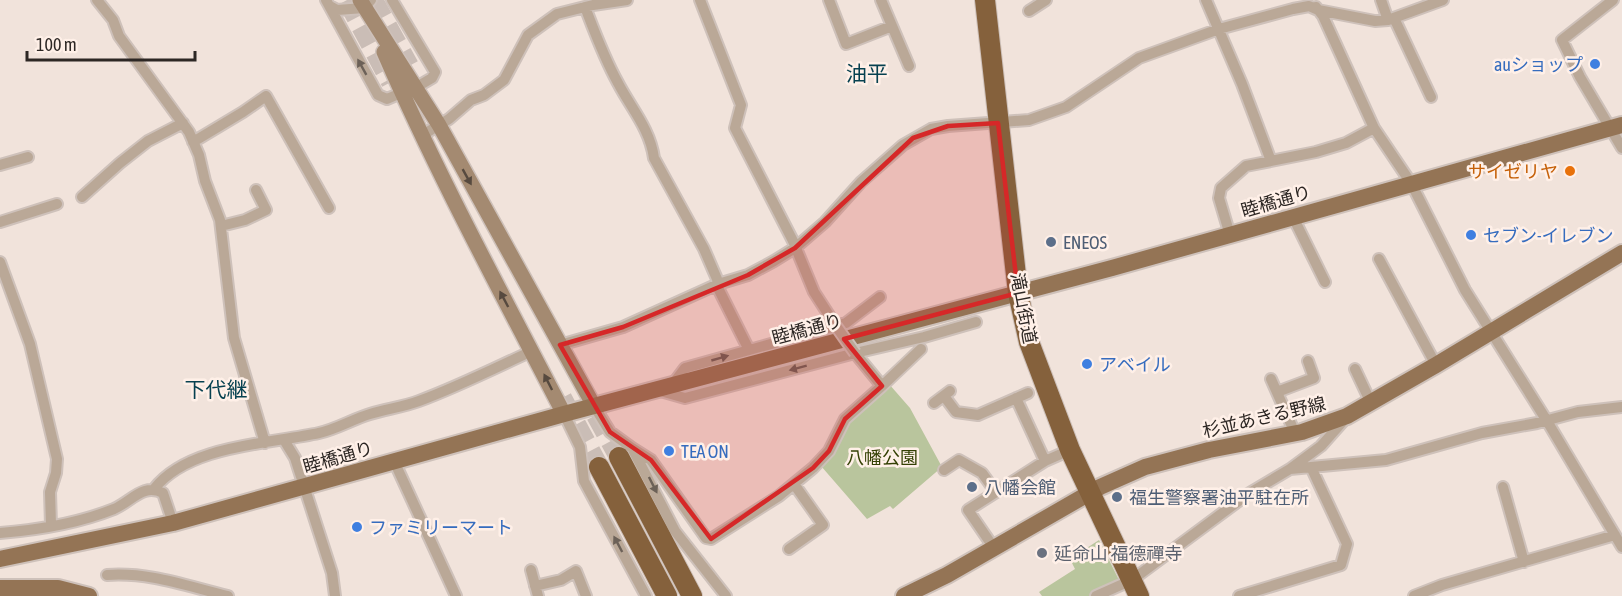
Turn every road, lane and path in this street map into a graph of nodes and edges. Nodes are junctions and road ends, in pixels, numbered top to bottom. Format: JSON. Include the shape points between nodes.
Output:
{"nodes":[{"id":1,"x":97,"y":0,"type":"edge"},
{"id":2,"x":392,"y":0,"type":"edge"},
{"id":3,"x":627,"y":0,"type":"edge"},
{"id":4,"x":700,"y":0,"type":"edge"},
{"id":5,"x":829,"y":0,"type":"edge"},
{"id":6,"x":881,"y":0,"type":"edge"},
{"id":7,"x":985,"y":0,"type":"edge"},
{"id":8,"x":1046,"y":0,"type":"edge"},
{"id":9,"x":1206,"y":0,"type":"edge"},
{"id":10,"x":1309,"y":0,"type":"edge"},
{"id":11,"x":1381,"y":0,"type":"edge"},
{"id":12,"x":1443,"y":0,"type":"edge"},
{"id":13,"x":1613,"y":0,"type":"edge"},
{"id":14,"x":328,"y":3,"type":"edge"},
{"id":15,"x":365,"y":3,"type":"edge"},
{"id":16,"x":591,"y":4,"type":"edge"},
{"id":17,"x":1318,"y":10,"type":"junction"},
{"id":18,"x":1029,"y":11,"type":"dead end"},
{"id":19,"x":1391,"y":19,"type":"junction"},
{"id":20,"x":892,"y":26,"type":"junction"},
{"id":21,"x":1219,"y":29,"type":"junction"},
{"id":22,"x":909,"y":66,"type":"dead end"},
{"id":23,"x":408,"y":90,"type":"junction"},
{"id":24,"x":1431,"y":97,"type":"dead end"},
{"id":25,"x":183,"y":123,"type":"junction"},
{"id":26,"x":998,"y":123,"type":"junction"},
{"id":27,"x":439,"y":125,"type":"junction"},
{"id":28,"x":1616,"y":126,"type":"edge"},
{"id":29,"x":1374,"y":128,"type":"junction"},
{"id":30,"x":421,"y":136,"type":"junction"},
{"id":31,"x":193,"y":142,"type":"junction"},
{"id":32,"x":1622,"y":148,"type":"edge"},
{"id":33,"x":28,"y":157,"type":"dead end"},
{"id":34,"x":1271,"y":161,"type":"junction"},
{"id":35,"x":0,"y":165,"type":"edge"},
{"id":36,"x":1411,"y":183,"type":"junction"},
{"id":37,"x":256,"y":190,"type":"dead end"},
{"id":38,"x":82,"y":197,"type":"dead end"},
{"id":39,"x":57,"y":204,"type":"dead end"},
{"id":40,"x":329,"y":208,"type":"dead end"},
{"id":41,"x":1293,"y":217,"type":"junction"},
{"id":42,"x":0,"y":222,"type":"edge"},
{"id":43,"x":221,"y":226,"type":"junction"},
{"id":44,"x":1230,"y":235,"type":"junction"},
{"id":45,"x":795,"y":248,"type":"junction"},
{"id":46,"x":1622,"y":253,"type":"edge"},
{"id":47,"x":1379,"y":260,"type":"dead end"},
{"id":48,"x":0,"y":262,"type":"edge"},
{"id":49,"x":1325,"y":282,"type":"dead end"},
{"id":50,"x":718,"y":284,"type":"junction"},
{"id":51,"x":1018,"y":293,"type":"junction"},
{"id":52,"x":880,"y":297,"type":"dead end"},
{"id":53,"x":976,"y":322,"type":"dead end"},
{"id":54,"x":836,"y":326,"type":"junction"},
{"id":55,"x":1491,"y":332,"type":"junction"},
{"id":56,"x":560,"y":345,"type":"junction"},
{"id":57,"x":749,"y":350,"type":"junction"},
{"id":58,"x":921,"y":350,"type":"dead end"},
{"id":59,"x":531,"y":351,"type":"junction"},
{"id":60,"x":855,"y":353,"type":"junction"},
{"id":61,"x":1308,"y":361,"type":"dead end"},
{"id":62,"x":1436,"y":366,"type":"junction"},
{"id":63,"x":1355,"y":369,"type":"dead end"},
{"id":64,"x":1271,"y":379,"type":"dead end"},
{"id":65,"x":882,"y":386,"type":"junction"},
{"id":66,"x":664,"y":388,"type":"junction"},
{"id":67,"x":1277,"y":392,"type":"junction"},
{"id":68,"x":1028,"y":393,"type":"dead end"},
{"id":69,"x":1016,"y":398,"type":"junction"},
{"id":70,"x":934,"y":403,"type":"dead end"},
{"id":71,"x":1371,"y":403,"type":"junction"},
{"id":72,"x":594,"y":406,"type":"junction"},
{"id":73,"x":1622,"y":407,"type":"edge"},
{"id":74,"x":564,"y":414,"type":"junction"},
{"id":75,"x":1347,"y":416,"type":"junction"},
{"id":76,"x":1547,"y":421,"type":"junction"},
{"id":77,"x":1295,"y":433,"type":"junction"},
{"id":78,"x":284,"y":440,"type":"junction"},
{"id":79,"x":266,"y":443,"type":"junction"},
{"id":80,"x":1070,"y":450,"type":"junction"},
{"id":81,"x":626,"y":453,"type":"junction"},
{"id":82,"x":394,"y":461,"type":"junction"},
{"id":83,"x":1045,"y":461,"type":"junction"},
{"id":84,"x":599,"y":467,"type":"tunnel mouth"},
{"id":85,"x":1311,"y":467,"type":"junction"},
{"id":86,"x":944,"y":470,"type":"dead end"},
{"id":87,"x":1290,"y":470,"type":"junction"},
{"id":88,"x":794,"y":484,"type":"junction"},
{"id":89,"x":304,"y":487,"type":"junction"},
{"id":90,"x":1503,"y":487,"type":"dead end"},
{"id":91,"x":154,"y":489,"type":"junction"},
{"id":92,"x":995,"y":492,"type":"junction"},
{"id":93,"x":1089,"y":494,"type":"junction"},
{"id":94,"x":173,"y":523,"type":"junction"},
{"id":95,"x":51,"y":525,"type":"junction"},
{"id":96,"x":0,"y":533,"type":"edge"},
{"id":97,"x":1615,"y":535,"type":"junction"},
{"id":98,"x":1622,"y":547,"type":"edge"},
{"id":99,"x":994,"y":548,"type":"junction"},
{"id":100,"x":789,"y":549,"type":"dead end"},
{"id":101,"x":0,"y":559,"type":"edge"},
{"id":102,"x":1524,"y":562,"type":"junction"},
{"id":103,"x":531,"y":570,"type":"dead end"},
{"id":104,"x":107,"y":575,"type":"dead end"},
{"id":105,"x":1136,"y":588,"type":"edge"},
{"id":106,"x":14,"y":590,"type":"edge"},
{"id":107,"x":537,"y":591,"type":"edge"},
{"id":108,"x":89,"y":596,"type":"edge"},
{"id":109,"x":228,"y":596,"type":"edge"},
{"id":110,"x":336,"y":596,"type":"edge"},
{"id":111,"x":456,"y":596,"type":"edge"},
{"id":112,"x":586,"y":596,"type":"edge"},
{"id":113,"x":646,"y":596,"type":"edge"},
{"id":114,"x":667,"y":596,"type":"edge"},
{"id":115,"x":692,"y":596,"type":"edge"},
{"id":116,"x":726,"y":596,"type":"edge"},
{"id":117,"x":904,"y":596,"type":"edge"},
{"id":118,"x":1096,"y":596,"type":"edge"},
{"id":119,"x":1239,"y":596,"type":"edge"},
{"id":120,"x":1414,"y":596,"type":"edge"}],
"edges":[{"from":1,"to":25,"type":"street"},
{"from":2,"to":23,"type":"street","via":[[435,72],[432,78]]},
{"from":3,"to":16,"type":"street"},
{"from":4,"to":45,"type":"street","via":[[741,105],[735,128]]},
{"from":5,"to":20,"type":"street","via":[[846,44]]},
{"from":6,"to":20,"type":"street"},
{"from":7,"to":26,"type":"highway","name":"滝山街道"},
{"from":8,"to":18,"type":"street"},
{"from":9,"to":21,"type":"street"},
{"from":10,"to":17,"type":"street"},
{"from":11,"to":19,"type":"street"},
{"from":12,"to":19,"type":"street"},
{"from":13,"to":28,"type":"street","via":[[1562,40],[1580,77]]},
{"from":14,"to":15,"type":"street","via":[[337,10]]},
{"from":23,"to":14,"type":"street","one_way":true,"via":[[380,98]]},
{"from":15,"to":23,"type":"street"},
{"from":16,"to":27,"type":"street","via":[[556,14],[528,35],[504,80]]},
{"from":16,"to":50,"type":"street","via":[[601,51],[645,129],[654,158],[704,249]]},
{"from":17,"to":19,"type":"street","via":[[1375,21]]},
{"from":17,"to":21,"type":"street","via":[[1309,6],[1293,9]]},
{"from":17,"to":29,"type":"street"},
{"from":19,"to":24,"type":"street"},
{"from":20,"to":22,"type":"street"},
{"from":21,"to":26,"type":"street","via":[[1139,58],[1066,107],[1029,120]]},
{"from":21,"to":34,"type":"street"},
{"from":23,"to":27,"type":"street"},
{"from":23,"to":30,"type":"street"},
{"from":25,"to":31,"type":"street"},
{"from":25,"to":38,"type":"street","via":[[148,141]]},
{"from":26,"to":45,"type":"street","via":[[948,126],[913,138],[861,182]]},
{"from":26,"to":51,"type":"highway","name":"滝山街道"},
{"from":27,"to":30,"type":"street"},
{"from":27,"to":56,"type":"street","one_way":true},
{"from":28,"to":32,"type":"street"},
{"from":28,"to":36,"type":"main road","name":"睦橋通り"},
{"from":29,"to":34,"type":"street","via":[[1316,152]]},
{"from":29,"to":36,"type":"street"},
{"from":59,"to":30,"type":"street","one_way":true},
{"from":31,"to":40,"type":"street","via":[[266,96]]},
{"from":31,"to":43,"type":"street"},
{"from":33,"to":35,"type":"street"},
{"from":34,"to":44,"type":"street","via":[[1246,166],[1221,188],[1219,198]]},
{"from":36,"to":41,"type":"main road","name":"睦橋通り"},
{"from":36,"to":55,"type":"street","via":[[1465,290]]},
{"from":37,"to":43,"type":"street","via":[[266,210]]},
{"from":39,"to":42,"type":"street"},
{"from":41,"to":44,"type":"main road","name":"睦橋通り"},
{"from":41,"to":49,"type":"street"},
{"from":43,"to":79,"type":"street","via":[[234,338]]},
{"from":44,"to":51,"type":"main road","name":"睦橋通り"},
{"from":45,"to":50,"type":"street","via":[[748,274]]},
{"from":45,"to":54,"type":"street","via":[[814,292]]},
{"from":46,"to":55,"type":"main road","name":"杉並あきる野線"},
{"from":47,"to":62,"type":"street"},
{"from":48,"to":95,"type":"street","via":[[30,344],[57,459],[50,492]]},
{"from":50,"to":56,"type":"street","via":[[622,327]]},
{"from":50,"to":57,"type":"street"},
{"from":51,"to":66,"type":"main road","name":"睦橋通り"},
{"from":51,"to":80,"type":"highway","name":"滝山街道","via":[[1029,342]]},
{"from":52,"to":54,"type":"street"},
{"from":53,"to":60,"type":"street"},
{"from":54,"to":57,"type":"street"},
{"from":54,"to":60,"type":"street","bridge":true},
{"from":55,"to":62,"type":"main road","name":"杉並あきる野線"},
{"from":55,"to":76,"type":"street"},
{"from":56,"to":72,"type":"street"},
{"from":66,"to":57,"type":"street","one_way":true,"via":[[685,368]]},
{"from":58,"to":65,"type":"street"},
{"from":74,"to":59,"type":"street","one_way":true},
{"from":59,"to":78,"type":"street","via":[[420,401],[368,414],[321,433]]},
{"from":60,"to":65,"type":"street"},
{"from":60,"to":66,"type":"street","one_way":true,"via":[[685,398]]},
{"from":61,"to":67,"type":"street","via":[[1314,378]]},
{"from":62,"to":71,"type":"main road","name":"杉並あきる野線"},
{"from":63,"to":71,"type":"street"},
{"from":64,"to":67,"type":"street"},
{"from":65,"to":88,"type":"street","via":[[845,419],[829,451]]},
{"from":66,"to":72,"type":"main road","name":"睦橋通り"},
{"from":67,"to":77,"type":"street"},
{"from":68,"to":69,"type":"street"},
{"from":69,"to":70,"type":"street","via":[[978,416],[956,412],[947,394]]},
{"from":69,"to":83,"type":"street"},
{"from":71,"to":75,"type":"main road","name":"杉並あきる野線"},
{"from":72,"to":74,"type":"main road","name":"睦橋通り"},
{"from":72,"to":81,"type":"street"},
{"from":73,"to":76,"type":"street","via":[[1578,412]]},
{"from":74,"to":82,"type":"main road","name":"睦橋通り"},
{"from":113,"to":74,"type":"street","one_way":true,"via":[[584,481],[580,447]]},
{"from":75,"to":77,"type":"main road","name":"杉並あきる野線"},
{"from":75,"to":87,"type":"street","via":[[1321,446]]},
{"from":76,"to":85,"type":"street","via":[[1482,433],[1386,460]]},
{"from":76,"to":97,"type":"street"},
{"from":77,"to":93,"type":"main road","name":"杉並あきる野線","via":[[1148,466]]},
{"from":78,"to":79,"type":"street"},
{"from":78,"to":89,"type":"street","via":[[295,458]]},
{"from":79,"to":91,"type":"street","via":[[197,459],[176,468]]},
{"from":80,"to":83,"type":"street"},
{"from":80,"to":93,"type":"highway","name":"滝山街道"},
{"from":81,"to":88,"type":"street","via":[[651,460],[706,538],[711,539]]},
{"from":81,"to":115,"type":"highway"},
{"from":81,"to":116,"type":"street","one_way":true,"via":[[675,531]]},
{"from":82,"to":89,"type":"main road","name":"睦橋通り"},
{"from":82,"to":111,"type":"street"},
{"from":83,"to":92,"type":"street"},
{"from":84,"to":114,"type":"highway"},
{"from":85,"to":87,"type":"street"},
{"from":85,"to":119,"type":"street","via":[[1347,544],[1341,565]]},
{"from":86,"to":92,"type":"street","via":[[959,460],[982,473]]},
{"from":87,"to":105,"type":"street","via":[[1248,494]]},
{"from":88,"to":100,"type":"street","via":[[823,525]]},
{"from":89,"to":94,"type":"main road","name":"睦橋通り"},
{"from":89,"to":110,"type":"street"},
{"from":90,"to":102,"type":"street"},
{"from":91,"to":94,"type":"street","via":[[163,493]]},
{"from":91,"to":95,"type":"street","via":[[144,490],[97,516]]},
{"from":92,"to":99,"type":"street","via":[[968,510]]},
{"from":93,"to":99,"type":"main road","name":"杉並あきる野線"},
{"from":93,"to":105,"type":"highway","name":"滝山街道"},
{"from":94,"to":101,"type":"main road","name":"睦橋通り"},
{"from":95,"to":96,"type":"street"},
{"from":97,"to":98,"type":"street"},
{"from":97,"to":102,"type":"street"},
{"from":99,"to":117,"type":"main road","name":"杉並あきる野線"},
{"from":102,"to":120,"type":"street"},
{"from":103,"to":107,"type":"street"},
{"from":104,"to":109,"type":"street","via":[[146,575]]},
{"from":105,"to":118,"type":"street"},
{"from":106,"to":108,"type":"main road","via":[[58,588]]},
{"from":107,"to":112,"type":"street","via":[[576,571]]}]}
